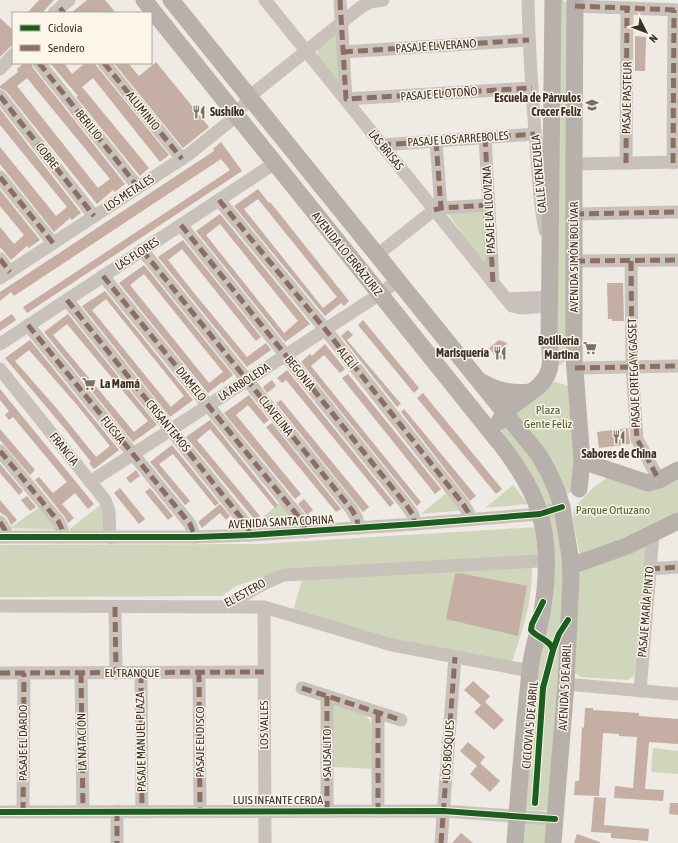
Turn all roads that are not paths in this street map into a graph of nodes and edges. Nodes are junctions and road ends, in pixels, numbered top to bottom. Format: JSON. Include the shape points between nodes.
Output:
{"nodes":[{"id":1,"x":144,"y":0,"type":"edge"},
{"id":2,"x":172,"y":0,"type":"edge"},
{"id":3,"x":265,"y":0,"type":"edge"},
{"id":4,"x":340,"y":0,"type":"edge"},
{"id":5,"x":381,"y":0,"type":"edge"},
{"id":6,"x":528,"y":0,"type":"edge"},
{"id":7,"x":553,"y":0,"type":"edge"},
{"id":8,"x":575,"y":3,"type":"edge"},
{"id":9,"x":627,"y":8,"type":"junction"},
{"id":10,"x":676,"y":10,"type":"edge"},
{"id":11,"x":342,"y":22,"type":"junction"},
{"id":12,"x":529,"y":40,"type":"junction"},
{"id":13,"x":306,"y":51,"type":"junction"},
{"id":14,"x":343,"y":52,"type":"junction"},
{"id":15,"x":12,"y":56,"type":"edge"},
{"id":16,"x":676,"y":63,"type":"edge"},
{"id":17,"x":40,"y":64,"type":"edge"},
{"id":18,"x":105,"y":64,"type":"edge"},
{"id":19,"x":0,"y":69,"type":"edge"},
{"id":20,"x":532,"y":88,"type":"junction"},
{"id":21,"x":0,"y":96,"type":"edge"},
{"id":22,"x":250,"y":98,"type":"junction"},
{"id":23,"x":346,"y":99,"type":"junction"},
{"id":24,"x":676,"y":111,"type":"edge"},
{"id":25,"x":236,"y":115,"type":"junction"},
{"id":26,"x":535,"y":134,"type":"junction"},
{"id":27,"x":485,"y":137,"type":"junction"},
{"id":28,"x":436,"y":141,"type":"junction"},
{"id":29,"x":381,"y":145,"type":"junction"},
{"id":30,"x":182,"y":159,"type":"junction"},
{"id":31,"x":676,"y":162,"type":"edge"},
{"id":32,"x":275,"y":163,"type":"junction"},
{"id":33,"x":626,"y":163,"type":"junction"},
{"id":34,"x":574,"y":164,"type":"junction"},
{"id":35,"x":0,"y":177,"type":"edge"},
{"id":36,"x":138,"y":187,"type":"junction"},
{"id":37,"x":219,"y":200,"type":"junction"},
{"id":38,"x":489,"y":204,"type":"junction"},
{"id":39,"x":437,"y":209,"type":"junction"},
{"id":40,"x":678,"y":212,"type":"edge"},
{"id":41,"x":574,"y":214,"type":"junction"},
{"id":42,"x":94,"y":216,"type":"junction"},
{"id":43,"x":181,"y":225,"type":"junction"},
{"id":44,"x":53,"y":243,"type":"junction"},
{"id":45,"x":142,"y":250,"type":"junction"},
{"id":46,"x":551,"y":252,"type":"junction"},
{"id":47,"x":377,"y":255,"type":"junction"},
{"id":48,"x":0,"y":259,"type":"edge"},
{"id":49,"x":631,"y":260,"type":"junction"},
{"id":50,"x":678,"y":260,"type":"edge"},
{"id":51,"x":575,"y":261,"type":"junction"},
{"id":52,"x":5,"y":275,"type":"edge"},
{"id":53,"x":103,"y":276,"type":"junction"},
{"id":54,"x":397,"y":280,"type":"junction"},
{"id":55,"x":493,"y":283,"type":"junction"},
{"id":56,"x":380,"y":294,"type":"junction"},
{"id":57,"x":67,"y":300,"type":"junction"},
{"id":58,"x":550,"y":301,"type":"junction"},
{"id":59,"x":28,"y":325,"type":"junction"},
{"id":60,"x":325,"y":329,"type":"junction"},
{"id":61,"x":0,"y":344,"type":"edge"},
{"id":62,"x":286,"y":355,"type":"junction"},
{"id":63,"x":575,"y":362,"type":"junction"},
{"id":64,"x":678,"y":366,"type":"edge"},
{"id":65,"x":632,"y":367,"type":"junction"},
{"id":66,"x":0,"y":369,"type":"edge"},
{"id":67,"x":548,"y":372,"type":"junction"},
{"id":68,"x":247,"y":379,"type":"junction"},
{"id":69,"x":478,"y":379,"type":"junction"},
{"id":70,"x":530,"y":392,"type":"junction"},
{"id":71,"x":576,"y":393,"type":"junction"},
{"id":72,"x":208,"y":405,"type":"junction"},
{"id":73,"x":505,"y":413,"type":"junction"},
{"id":74,"x":171,"y":430,"type":"junction"},
{"id":75,"x":498,"y":441,"type":"junction"},
{"id":76,"x":0,"y":451,"type":"edge"},
{"id":77,"x":132,"y":454,"type":"junction"},
{"id":78,"x":582,"y":460,"type":"junction"},
{"id":79,"x":608,"y":469,"type":"junction"},
{"id":80,"x":678,"y":470,"type":"edge"},
{"id":81,"x":659,"y":480,"type":"junction"},
{"id":82,"x":90,"y":482,"type":"junction"},
{"id":83,"x":579,"y":489,"type":"junction"},
{"id":84,"x":562,"y":507,"type":"junction"},
{"id":85,"x":470,"y":519,"type":"junction"},
{"id":86,"x":542,"y":520,"type":"junction"},
{"id":87,"x":678,"y":521,"type":"edge"},
{"id":88,"x":0,"y":522,"type":"edge"},
{"id":89,"x":415,"y":524,"type":"junction"},
{"id":90,"x":358,"y":528,"type":"junction"},
{"id":91,"x":306,"y":532,"type":"junction"},
{"id":92,"x":653,"y":534,"type":"junction"},
{"id":93,"x":250,"y":535,"type":"junction"},
{"id":94,"x":3,"y":537,"type":"edge"},
{"id":95,"x":63,"y":537,"type":"junction"},
{"id":96,"x":195,"y":537,"type":"junction"},
{"id":97,"x":110,"y":538,"type":"junction"},
{"id":98,"x":538,"y":561,"type":"dead end"},
{"id":99,"x":571,"y":566,"type":"junction"},
{"id":100,"x":678,"y":567,"type":"edge"},
{"id":101,"x":650,"y":569,"type":"junction"},
{"id":102,"x":0,"y":606,"type":"edge"},
{"id":103,"x":115,"y":607,"type":"junction"},
{"id":104,"x":226,"y":607,"type":"junction"},
{"id":105,"x":264,"y":607,"type":"junction"},
{"id":106,"x":455,"y":657,"type":"junction"},
{"id":107,"x":530,"y":671,"type":"junction"},
{"id":108,"x":199,"y":672,"type":"junction"},
{"id":109,"x":264,"y":672,"type":"junction"},
{"id":110,"x":24,"y":673,"type":"junction"},
{"id":111,"x":81,"y":673,"type":"junction"},
{"id":112,"x":116,"y":673,"type":"junction"},
{"id":113,"x":140,"y":673,"type":"junction"},
{"id":114,"x":0,"y":674,"type":"edge"},
{"id":115,"x":566,"y":684,"type":"junction"},
{"id":116,"x":302,"y":688,"type":"dead end"},
{"id":117,"x":640,"y":691,"type":"junction"},
{"id":118,"x":678,"y":694,"type":"edge"},
{"id":119,"x":327,"y":696,"type":"junction"},
{"id":120,"x":378,"y":712,"type":"junction"},
{"id":121,"x":401,"y":720,"type":"dead end"},
{"id":122,"x":200,"y":811,"type":"junction"},
{"id":123,"x":265,"y":811,"type":"junction"},
{"id":124,"x":327,"y":811,"type":"junction"},
{"id":125,"x":378,"y":811,"type":"junction"},
{"id":126,"x":443,"y":811,"type":"junction"},
{"id":127,"x":0,"y":812,"type":"edge"},
{"id":128,"x":22,"y":812,"type":"junction"},
{"id":129,"x":83,"y":812,"type":"junction"},
{"id":130,"x":117,"y":812,"type":"junction"},
{"id":131,"x":142,"y":812,"type":"junction"},
{"id":132,"x":517,"y":815,"type":"junction"},
{"id":133,"x":556,"y":819,"type":"junction"},
{"id":134,"x":117,"y":843,"type":"edge"},
{"id":135,"x":265,"y":843,"type":"edge"},
{"id":136,"x":440,"y":843,"type":"edge"},
{"id":137,"x":515,"y":843,"type":"edge"},
{"id":138,"x":554,"y":843,"type":"edge"}],
"edges":[{"from":1,"to":25,"type":"main road","name":"AVENIDA LO ERRÁZURIZ"},
{"from":2,"to":22,"type":"main road","name":"AVENIDA LO ERRÁZURIZ"},
{"from":3,"to":13,"type":"street","name":"LAS BRISAS"},
{"from":4,"to":11,"type":"street"},
{"from":5,"to":11,"type":"street","via":[[361,7]]},
{"from":6,"to":12,"type":"street","name":"CALLE VENEZUELA"},
{"from":7,"to":46,"type":"main road","name":"AVENIDA SIMÓN BOLÍVAR"},
{"from":8,"to":9,"type":"street"},
{"from":8,"to":34,"type":"main road","name":"AVENIDA SIMÓN BOLÍVAR"},
{"from":9,"to":10,"type":"street"},
{"from":9,"to":33,"type":"street","name":"PASAJE PASTEUR"},
{"from":10,"to":16,"type":"street"},
{"from":11,"to":13,"type":"street"},
{"from":11,"to":14,"type":"street"},
{"from":12,"to":14,"type":"street","name":"PASAJE EL VERANO"},
{"from":12,"to":20,"type":"street","name":"CALLE VENEZUELA"},
{"from":13,"to":22,"type":"street"},
{"from":13,"to":23,"type":"street","name":"LAS BRISAS"},
{"from":14,"to":23,"type":"street"},
{"from":15,"to":19,"type":"street"},
{"from":16,"to":24,"type":"street"},
{"from":17,"to":36,"type":"street","name":"BERILIO"},
{"from":18,"to":30,"type":"street","name":"ALUMINIO"},
{"from":20,"to":23,"type":"street","name":"PASAJE EL OTOÑO"},
{"from":20,"to":26,"type":"street","name":"CALLE VENEZUELA"},
{"from":21,"to":42,"type":"street","name":"COBRE"},
{"from":22,"to":25,"type":"street","name":"LOS METALES"},
{"from":22,"to":47,"type":"main road","name":"AVENIDA LO ERRÁZURIZ"},
{"from":23,"to":29,"type":"street","name":"LAS BRISAS"},
{"from":24,"to":31,"type":"street"},
{"from":25,"to":30,"type":"street","name":"LOS METALES"},
{"from":25,"to":32,"type":"main road","name":"AVENIDA LO ERRÁZURIZ"},
{"from":26,"to":27,"type":"street","name":"PASAJE LOS ARREBOLES"},
{"from":26,"to":46,"type":"street","name":"CALLE VENEZUELA","via":[[541,209]]},
{"from":27,"to":28,"type":"street","name":"PASAJE LOS ARREBOLES"},
{"from":27,"to":38,"type":"street","name":"PASAJE LA LLOVIZNA"},
{"from":28,"to":29,"type":"street","name":"PASAJE LOS ARREBOLES"},
{"from":28,"to":39,"type":"street"},
{"from":29,"to":39,"type":"street","name":"LAS BRISAS"},
{"from":30,"to":36,"type":"street","name":"LOS METALES"},
{"from":31,"to":33,"type":"street"},
{"from":32,"to":37,"type":"street","name":"LAS FLORES"},
{"from":32,"to":56,"type":"main road","name":"AVENIDA LO ERRÁZURIZ"},
{"from":33,"to":34,"type":"street"},
{"from":34,"to":41,"type":"main road","name":"AVENIDA SIMÓN BOLÍVAR"},
{"from":35,"to":44,"type":"street"},
{"from":36,"to":42,"type":"street","name":"LOS METALES"},
{"from":37,"to":43,"type":"street","name":"LAS FLORES"},
{"from":37,"to":60,"type":"street","name":"ALELÍ"},
{"from":38,"to":39,"type":"street"},
{"from":38,"to":55,"type":"street","name":"PASAJE LA LLOVIZNA"},
{"from":39,"to":47,"type":"street"},
{"from":39,"to":55,"type":"street","name":"LAS BRISAS"},
{"from":40,"to":41,"type":"street"},
{"from":41,"to":51,"type":"main road","name":"AVENIDA SIMÓN BOLÍVAR"},
{"from":42,"to":44,"type":"street","name":"LOS METALES"},
{"from":43,"to":45,"type":"street","name":"LAS FLORES"},
{"from":43,"to":62,"type":"street","name":"BEGONIA"},
{"from":44,"to":52,"type":"street","name":"LOS METALES"},
{"from":45,"to":53,"type":"street","name":"LAS FLORES"},
{"from":45,"to":68,"type":"street","name":"CLAVELINA"},
{"from":46,"to":58,"type":"main road","name":"AVENIDA SIMÓN BOLÍVAR"},
{"from":47,"to":54,"type":"main road","name":"AVENIDA LO ERRÁZURIZ"},
{"from":48,"to":52,"type":"street"},
{"from":49,"to":50,"type":"street"},
{"from":49,"to":51,"type":"street"},
{"from":49,"to":65,"type":"street","name":"PASAJE ORTEGA Y GASSET"},
{"from":51,"to":63,"type":"main road","name":"AVENIDA SIMÓN BOLÍVAR"},
{"from":53,"to":57,"type":"street","name":"LAS FLORES"},
{"from":53,"to":72,"type":"street","name":"DIAMELO"},
{"from":54,"to":56,"type":"street","name":"LA ARBOLEDA"},
{"from":54,"to":69,"type":"main road","name":"AVENIDA LO ERRÁZURIZ"},
{"from":55,"to":58,"type":"street","name":"LAS BRISAS","via":[[507,299]]},
{"from":56,"to":60,"type":"street","name":"LA ARBOLEDA"},
{"from":56,"to":75,"type":"main road","name":"AVENIDA LO ERRÁZURIZ"},
{"from":57,"to":59,"type":"street","name":"LAS FLORES"},
{"from":57,"to":74,"type":"street","name":"CRISANTEMOS"},
{"from":58,"to":67,"type":"main road","name":"AVENIDA SIMÓN BOLÍVAR"},
{"from":59,"to":61,"type":"street","name":"LAS FLORES"},
{"from":59,"to":77,"type":"street","name":"FUCSIA"},
{"from":60,"to":62,"type":"street","name":"LA ARBOLEDA"},
{"from":60,"to":85,"type":"street","name":"ALELÍ","via":[[463,504]]},
{"from":62,"to":68,"type":"street","name":"LA ARBOLEDA"},
{"from":62,"to":89,"type":"street","name":"BEGONIA","via":[[410,510]]},
{"from":63,"to":65,"type":"street"},
{"from":63,"to":67,"type":"main road","via":[[562,369]]},
{"from":63,"to":71,"type":"main road","name":"AVENIDA SIMÓN BOLÍVAR"},
{"from":64,"to":65,"type":"street"},
{"from":65,"to":81,"type":"street","name":"PASAJE ORTEGA Y GASSET","via":[[637,439]]},
{"from":66,"to":82,"type":"street","name":"FRANCIA"},
{"from":67,"to":70,"type":"main road"},
{"from":67,"to":71,"type":"main road","via":[[571,386]]},
{"from":68,"to":72,"type":"street","name":"LA ARBOLEDA"},
{"from":68,"to":90,"type":"street","name":"CLAVELINA","via":[[352,510]]},
{"from":69,"to":70,"type":"main road","via":[[507,392]]},
{"from":69,"to":73,"type":"main road","name":"AVENIDA LO ERRÁZURIZ"},
{"from":70,"to":73,"type":"main road"},
{"from":71,"to":78,"type":"main road","name":"AVENIDA SIMÓN BOLÍVAR"},
{"from":72,"to":74,"type":"street","name":"LA ARBOLEDA"},
{"from":72,"to":91,"type":"street","name":"DIAMELO","via":[[298,516]]},
{"from":73,"to":75,"type":"main road","via":[[498,427]]},
{"from":73,"to":84,"type":"main road","name":"AVENIDA LO ERRÁZURIZ","via":[[539,455]]},
{"from":74,"to":77,"type":"street","name":"LA ARBOLEDA"},
{"from":74,"to":93,"type":"street","name":"CRISANTEMOS","via":[[242,518]]},
{"from":75,"to":86,"type":"main road","name":"AVENIDA LO ERRÁZURIZ","via":[[527,484]]},
{"from":76,"to":95,"type":"street","via":[[58,521]]},
{"from":77,"to":82,"type":"street","name":"LA ARBOLEDA"},
{"from":77,"to":96,"type":"street","name":"FUCSIA","via":[[190,524]]},
{"from":78,"to":79,"type":"main road"},
{"from":78,"to":83,"type":"main road","name":"AVENIDA SIMÓN BOLÍVAR"},
{"from":79,"to":81,"type":"main road","via":[[648,483]]},
{"from":79,"to":83,"type":"main road","via":[[592,477]]},
{"from":80,"to":81,"type":"main road"},
{"from":82,"to":97,"type":"street","name":"FRANCIA","via":[[108,505]]},
{"from":83,"to":84,"type":"main road"},
{"from":84,"to":86,"type":"street","name":"AVENIDA SANTA CORINA"},
{"from":84,"to":99,"type":"main road","name":"AVENIDA 5 DE ABRIL"},
{"from":85,"to":86,"type":"street","name":"AVENIDA SANTA CORINA"},
{"from":85,"to":89,"type":"street","name":"AVENIDA SANTA CORINA"},
{"from":86,"to":107,"type":"main road","via":[[546,544],[544,595]]},
{"from":87,"to":92,"type":"main road"},
{"from":88,"to":94,"type":"street","via":[[5,530]]},
{"from":89,"to":90,"type":"street","name":"AVENIDA SANTA CORINA"},
{"from":90,"to":91,"type":"street","name":"AVENIDA SANTA CORINA"},
{"from":91,"to":93,"type":"street","name":"AVENIDA SANTA CORINA"},
{"from":92,"to":99,"type":"main road","via":[[608,554]]},
{"from":92,"to":101,"type":"street","name":"PASAJE MARÍA PINTO"},
{"from":93,"to":96,"type":"street","name":"AVENIDA SANTA CORINA"},
{"from":94,"to":95,"type":"street","name":"AVENIDA SANTA CORINA"},
{"from":95,"to":97,"type":"street","name":"AVENIDA SANTA CORINA"},
{"from":96,"to":97,"type":"street","name":"AVENIDA SANTA CORINA"},
{"from":98,"to":104,"type":"street","name":"EL ESTERO","via":[[284,575],[253,588]]},
{"from":99,"to":115,"type":"main road","name":"AVENIDA 5 DE ABRIL"},
{"from":100,"to":101,"type":"street"},
{"from":101,"to":117,"type":"street","name":"PASAJE MARÍA PINTO"},
{"from":102,"to":103,"type":"street","name":"EL ESTERO"},
{"from":103,"to":104,"type":"street","name":"EL ESTERO"},
{"from":103,"to":112,"type":"street"},
{"from":104,"to":105,"type":"street"},
{"from":105,"to":106,"type":"street","via":[[392,645]]},
{"from":105,"to":109,"type":"street","name":"LOS VALLES"},
{"from":106,"to":107,"type":"street"},
{"from":106,"to":126,"type":"street","name":"LOS BOSQUES"},
{"from":107,"to":132,"type":"main road"},
{"from":108,"to":109,"type":"street","name":"EL TRANQUE"},
{"from":108,"to":113,"type":"street","name":"EL TRANQUE"},
{"from":108,"to":122,"type":"street","name":"PASAJE EL DISCO"},
{"from":109,"to":123,"type":"street","name":"LOS VALLES"},
{"from":110,"to":111,"type":"street","name":"EL TRANQUE"},
{"from":110,"to":114,"type":"street","name":"EL TRANQUE"},
{"from":110,"to":128,"type":"street","name":"PASAJE EL DARDO"},
{"from":111,"to":112,"type":"street","name":"EL TRANQUE"},
{"from":111,"to":129,"type":"street","name":"LA NATACIÓN"},
{"from":112,"to":113,"type":"street","name":"EL TRANQUE"},
{"from":113,"to":131,"type":"street","name":"PASAJE MANUEL PLAZA"},
{"from":115,"to":117,"type":"street"},
{"from":115,"to":133,"type":"main road","name":"AVENIDA 5 DE ABRIL"},
{"from":116,"to":119,"type":"street"},
{"from":117,"to":118,"type":"street"},
{"from":119,"to":120,"type":"street"},
{"from":119,"to":124,"type":"street","name":"SAUSALITO"},
{"from":120,"to":121,"type":"street"},
{"from":120,"to":125,"type":"street"},
{"from":122,"to":123,"type":"street","name":"LUIS INFANTE CERDA"},
{"from":122,"to":131,"type":"street","name":"LUIS INFANTE CERDA"},
{"from":123,"to":124,"type":"street","name":"LUIS INFANTE CERDA"},
{"from":123,"to":135,"type":"street","name":"LOS VALLES"},
{"from":124,"to":125,"type":"street","name":"LUIS INFANTE CERDA"},
{"from":125,"to":126,"type":"street","name":"LUIS INFANTE CERDA"},
{"from":126,"to":132,"type":"street","name":"LUIS INFANTE CERDA"},
{"from":126,"to":136,"type":"street","name":"LOS BOSQUES"},
{"from":127,"to":128,"type":"street","name":"LUIS INFANTE CERDA"},
{"from":128,"to":129,"type":"street","name":"LUIS INFANTE CERDA"},
{"from":129,"to":130,"type":"street","name":"LUIS INFANTE CERDA"},
{"from":130,"to":131,"type":"street","name":"LUIS INFANTE CERDA"},
{"from":130,"to":134,"type":"street"},
{"from":132,"to":133,"type":"street","name":"LUIS INFANTE CERDA"},
{"from":132,"to":137,"type":"main road"},
{"from":133,"to":138,"type":"main road","name":"AVENIDA 5 DE ABRIL"}]}
